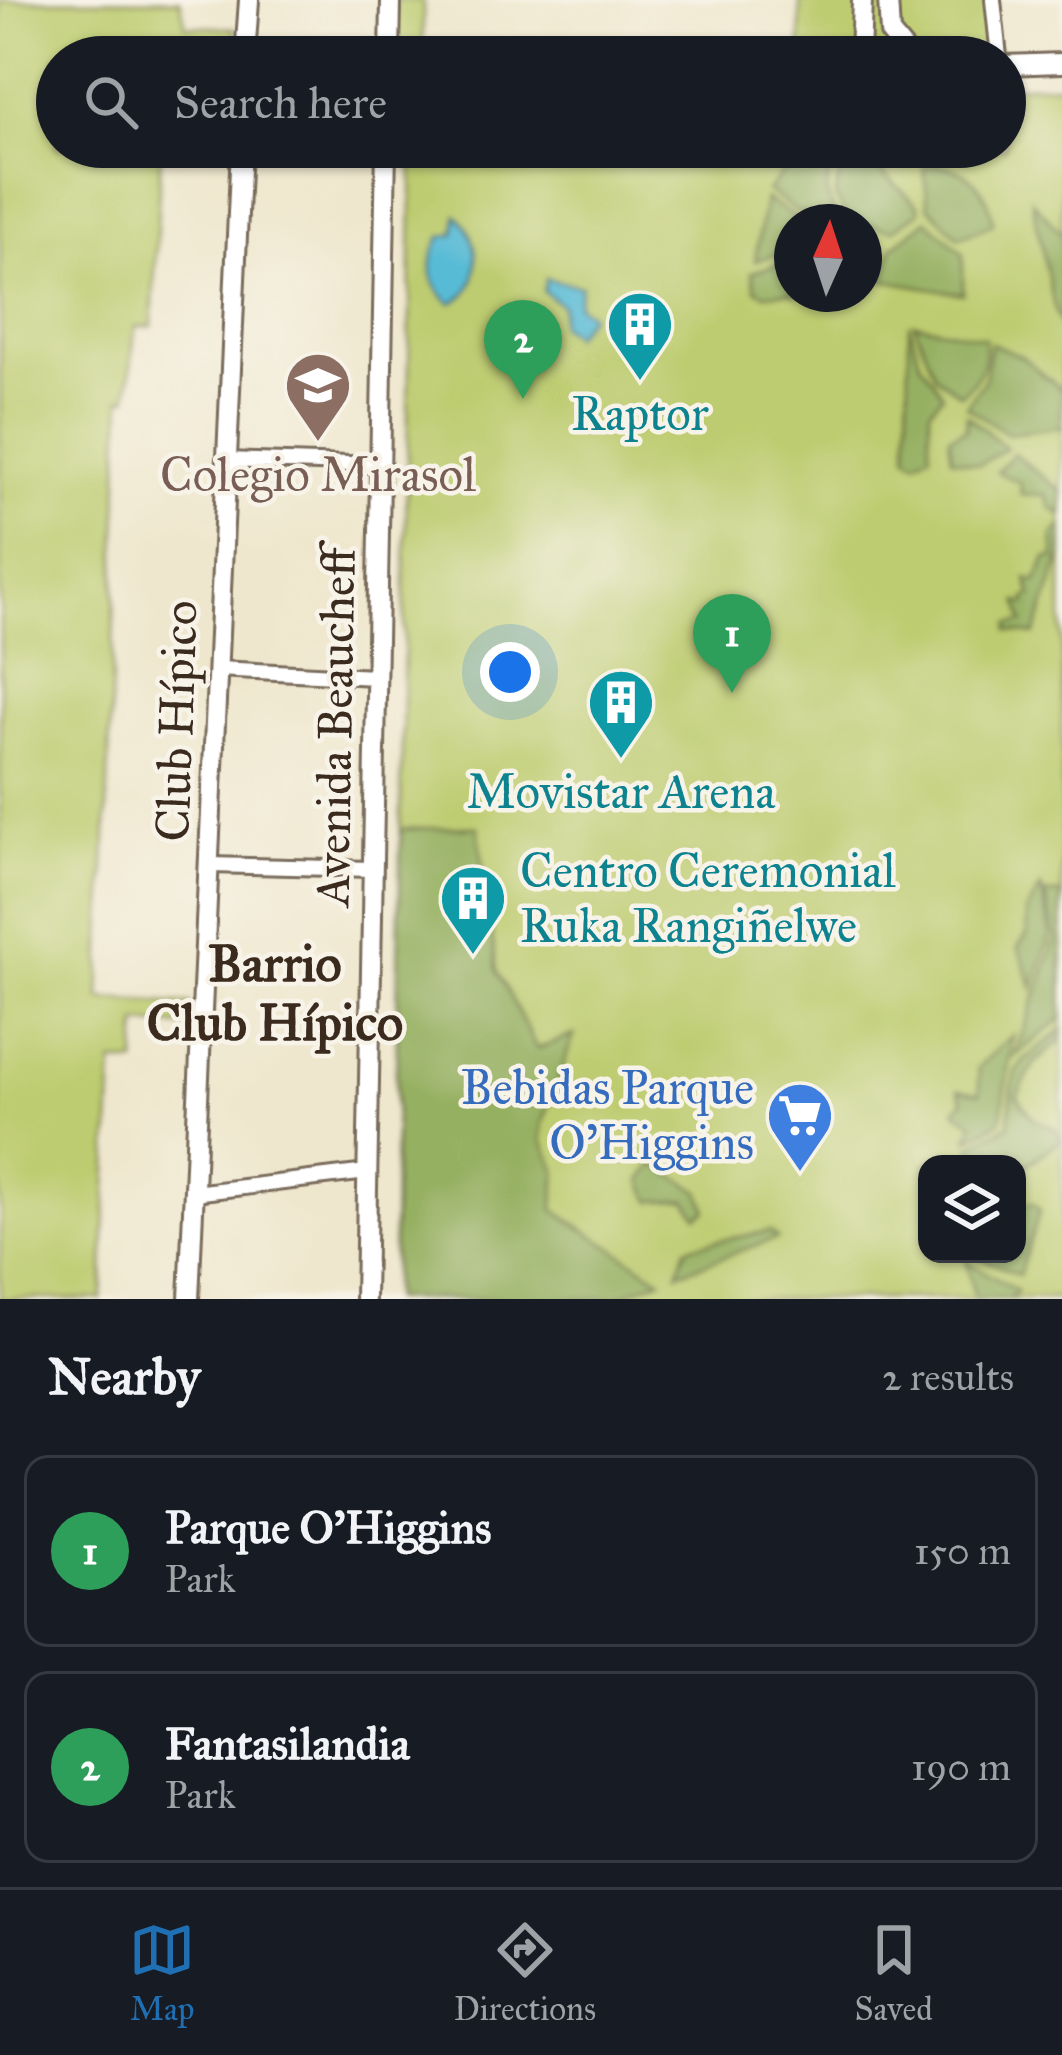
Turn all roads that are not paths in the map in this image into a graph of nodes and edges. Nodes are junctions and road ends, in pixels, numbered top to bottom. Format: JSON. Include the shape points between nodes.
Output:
{"nodes":[{"id":1,"x":249,"y":0,"type":"edge"},
{"id":2,"x":391,"y":0,"type":"edge"},
{"id":3,"x":862,"y":0,"type":"edge"},
{"id":4,"x":888,"y":0,"type":"edge"},
{"id":5,"x":993,"y":0,"type":"edge"},
{"id":6,"x":246,"y":36,"type":"edge"},
{"id":7,"x":390,"y":36,"type":"edge"},
{"id":8,"x":861,"y":36,"type":"edge"},
{"id":9,"x":892,"y":36,"type":"edge"},
{"id":10,"x":997,"y":36,"type":"edge"},
{"id":11,"x":1062,"y":63,"type":"edge"},
{"id":12,"x":1026,"y":64,"type":"edge"},
{"id":13,"x":240,"y":168,"type":"edge"},
{"id":14,"x":385,"y":168,"type":"edge"},
{"id":15,"x":226,"y":460,"type":"junction"},
{"id":16,"x":379,"y":465,"type":"junction"},
{"id":17,"x":217,"y":669,"type":"junction"},
{"id":18,"x":375,"y":677,"type":"junction"},
{"id":19,"x":210,"y":866,"type":"junction"},
{"id":20,"x":372,"y":869,"type":"junction"},
{"id":21,"x":367,"y":1172,"type":"junction"},
{"id":22,"x":194,"y":1193,"type":"junction"},
{"id":23,"x":189,"y":1299,"type":"edge"},
{"id":24,"x":365,"y":1299,"type":"edge"}],
"edges":[{"from":1,"to":6,"type":"main road"},
{"from":2,"to":7,"type":"main road"},
{"from":3,"to":8,"type":"main road"},
{"from":4,"to":9,"type":"main road"},
{"from":5,"to":10,"type":"street"},
{"from":11,"to":12,"type":"main road"},
{"from":13,"to":15,"type":"main road","name":"Club Hípico"},
{"from":14,"to":16,"type":"main road","name":"Avenida Beaucheff"},
{"from":15,"to":16,"type":"street"},
{"from":15,"to":17,"type":"main road","name":"Club Hípico"},
{"from":16,"to":18,"type":"main road","name":"Avenida Beaucheff"},
{"from":17,"to":18,"type":"street"},
{"from":17,"to":19,"type":"main road","name":"Club Hípico"},
{"from":18,"to":20,"type":"main road","name":"Avenida Beaucheff"},
{"from":19,"to":20,"type":"street"},
{"from":19,"to":22,"type":"main road","name":"Club Hípico"},
{"from":20,"to":21,"type":"main road","name":"Avenida Beaucheff"},
{"from":21,"to":22,"type":"street"},
{"from":21,"to":24,"type":"main road","name":"Avenida Beaucheff"},
{"from":22,"to":23,"type":"main road","name":"Club Hípico"}]}
